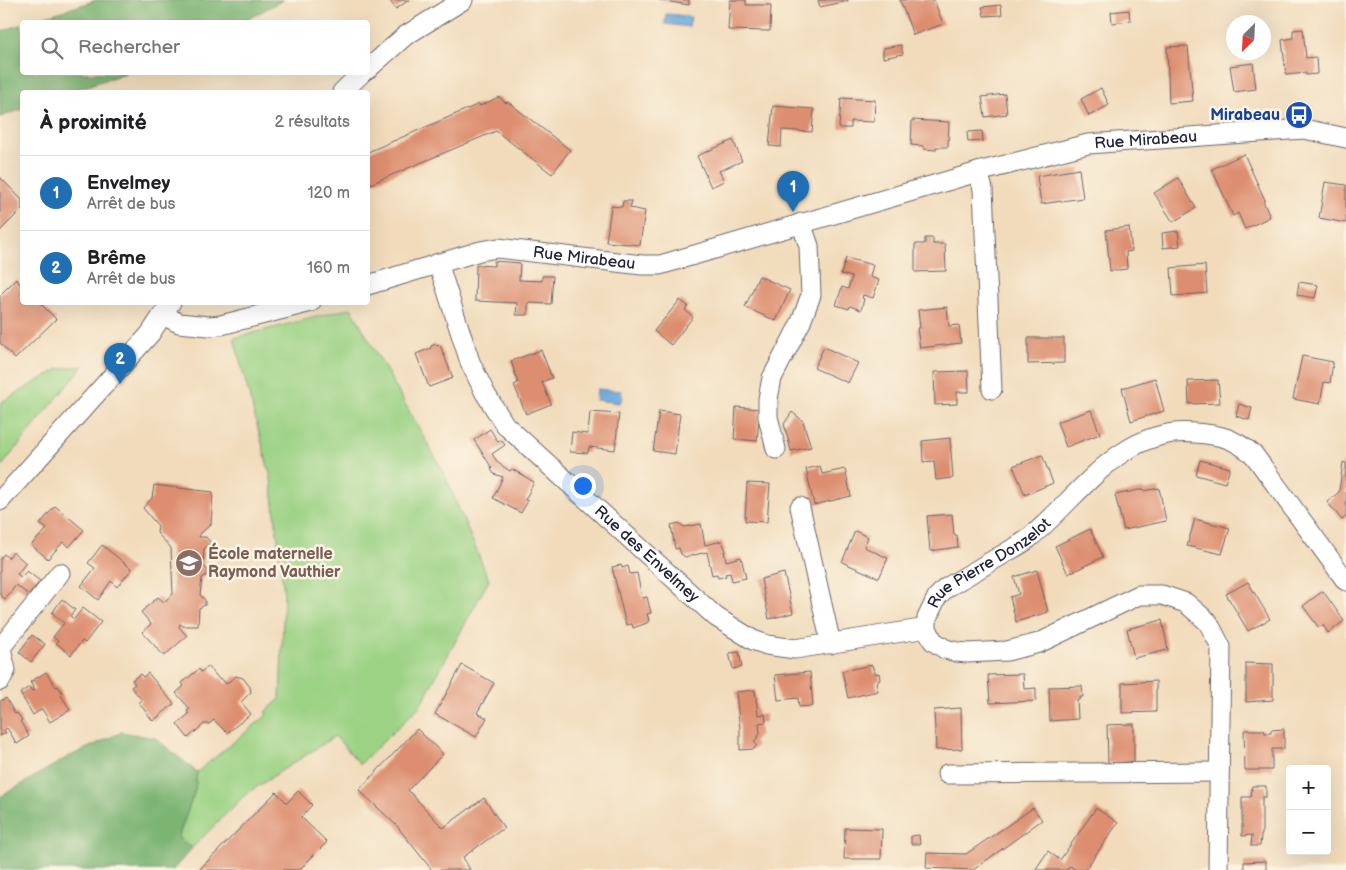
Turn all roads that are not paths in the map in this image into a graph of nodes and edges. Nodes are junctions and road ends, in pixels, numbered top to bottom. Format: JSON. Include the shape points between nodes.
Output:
{"nodes":[{"id":1,"x":463,"y":0,"type":"edge"},
{"id":2,"x":370,"y":67,"type":"edge"},
{"id":3,"x":360,"y":75,"type":"edge"},
{"id":4,"x":344,"y":90,"type":"edge"},
{"id":5,"x":1346,"y":138,"type":"edge"},
{"id":6,"x":978,"y":172,"type":"junction"},
{"id":7,"x":800,"y":223,"type":"junction"},
{"id":8,"x":438,"y":263,"type":"junction"},
{"id":9,"x":370,"y":284,"type":"edge"},
{"id":10,"x":299,"y":305,"type":"edge"},
{"id":11,"x":167,"y":309,"type":"edge"},
{"id":12,"x":992,"y":389,"type":"dead end"},
{"id":13,"x":776,"y":449,"type":"dead end"},
{"id":14,"x":0,"y":501,"type":"edge"},
{"id":15,"x":800,"y":507,"type":"dead end"},
{"id":16,"x":60,"y":573,"type":"dead end"},
{"id":17,"x":1346,"y":581,"type":"edge"},
{"id":18,"x":927,"y":628,"type":"junction"},
{"id":19,"x":831,"y":644,"type":"junction"},
{"id":20,"x":1,"y":645,"type":"edge"},
{"id":21,"x":0,"y":681,"type":"edge"},
{"id":22,"x":1219,"y":772,"type":"junction"},
{"id":23,"x":947,"y":774,"type":"dead end"},
{"id":24,"x":1218,"y":870,"type":"edge"}],
"edges":[{"from":1,"to":2,"type":"street","via":[[405,36]]},
{"from":3,"to":4,"type":"street"},
{"from":5,"to":6,"type":"street","name":"Rue Mirabeau","via":[[1304,129],[1088,144]]},
{"from":6,"to":7,"type":"street","name":"Rue Mirabeau"},
{"from":6,"to":12,"type":"street","via":[[983,189]]},
{"from":7,"to":8,"type":"street","name":"Rue Mirabeau","via":[[660,265],[498,248]]},
{"from":7,"to":13,"type":"street","via":[[810,246],[811,295],[772,378],[768,417]]},
{"from":8,"to":9,"type":"street","name":"Rue Mirabeau"},
{"from":8,"to":19,"type":"street","name":"Rue des Envelmey","via":[[470,362],[506,425],[716,617],[767,646],[794,649]]},
{"from":10,"to":11,"type":"street","via":[[209,326],[179,323]]},
{"from":11,"to":14,"type":"street","via":[[150,334]]},
{"from":15,"to":19,"type":"street"},
{"from":16,"to":20,"type":"street"},
{"from":17,"to":18,"type":"street","name":"Rue Pierre Donzelot","via":[[1254,455],[1238,442],[1217,435],[1189,432],[1141,442],[1100,469],[1027,540],[946,588],[926,618]]},
{"from":18,"to":19,"type":"street","name":"Rue des Envelmey"},
{"from":18,"to":22,"type":"street","name":"Rue Pierre Donzelot","via":[[932,641],[945,649],[967,654],[1007,651],[1038,643],[1139,595],[1162,595],[1186,603],[1208,622],[1221,647]]},
{"from":20,"to":21,"type":"street","via":[[6,670]]},
{"from":22,"to":23,"type":"street"},
{"from":22,"to":24,"type":"street","name":"Rue Pierre Donzelot"}]}
